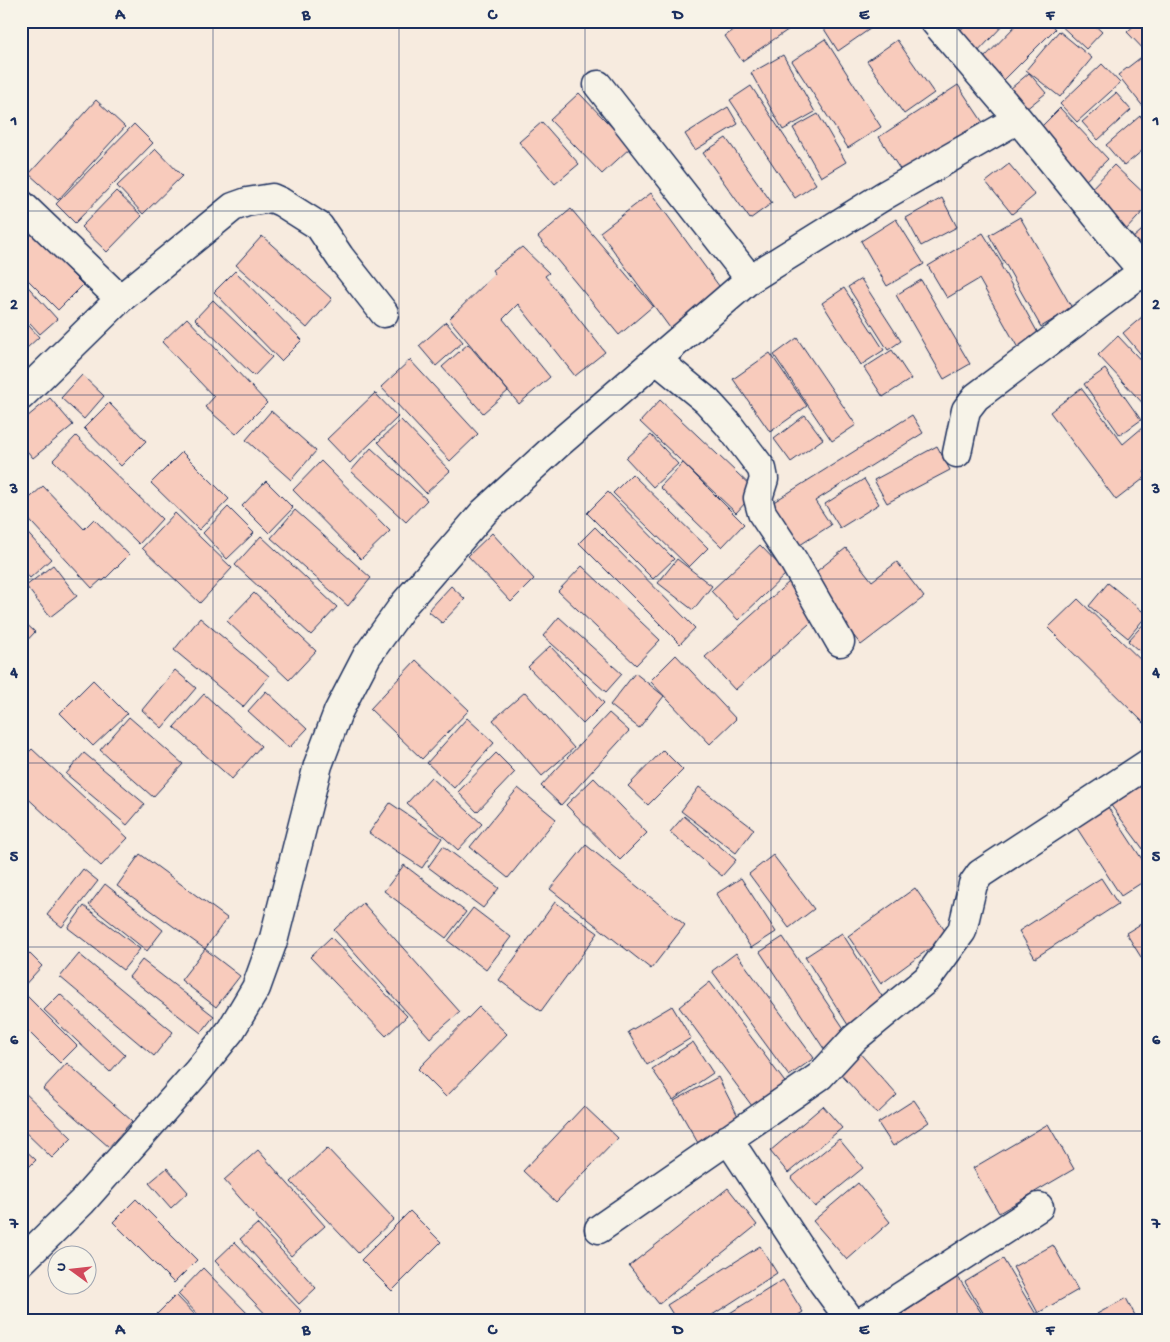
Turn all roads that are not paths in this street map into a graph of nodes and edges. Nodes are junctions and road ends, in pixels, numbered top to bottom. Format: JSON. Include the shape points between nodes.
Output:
{"nodes":[{"id":1,"x":934,"y":21,"type":"edge"},
{"id":2,"x":598,"y":85,"type":"dead end"},
{"id":3,"x":1018,"y":119,"type":"junction"},
{"id":4,"x":21,"y":204,"type":"edge"},
{"id":5,"x":1146,"y":275,"type":"edge"},
{"id":6,"x":750,"y":280,"type":"junction"},
{"id":7,"x":120,"y":299,"type":"junction"},
{"id":8,"x":384,"y":313,"type":"dead end"},
{"id":9,"x":657,"y":360,"type":"junction"},
{"id":10,"x":21,"y":396,"type":"edge"},
{"id":11,"x":957,"y":452,"type":"dead end"},
{"id":12,"x":840,"y":642,"type":"dead end"},
{"id":13,"x":1149,"y":763,"type":"edge"},
{"id":14,"x":728,"y":1139,"type":"junction"},
{"id":15,"x":1040,"y":1207,"type":"dead end"},
{"id":16,"x":599,"y":1229,"type":"dead end"},
{"id":17,"x":21,"y":1262,"type":"edge"},
{"id":18,"x":851,"y":1321,"type":"edge"},
{"id":19,"x":863,"y":1321,"type":"edge"}],
"edges":[{"from":1,"to":3,"type":"street"},
{"from":2,"to":6,"type":"street"},
{"from":3,"to":5,"type":"street"},
{"from":3,"to":6,"type":"street","via":[[885,195]]},
{"from":4,"to":7,"type":"street"},
{"from":5,"to":11,"type":"street","via":[[976,397],[966,410]]},
{"from":6,"to":9,"type":"street"},
{"from":7,"to":8,"type":"street","via":[[233,206],[272,198],[319,226]]},
{"from":7,"to":10,"type":"street"},
{"from":9,"to":12,"type":"street","via":[[708,400],[762,468],[764,479],[758,498],[762,513]]},
{"from":9,"to":17,"type":"street","via":[[484,512],[404,603],[373,648],[338,712],[318,765],[274,938],[256,988],[231,1030],[198,1071],[82,1202]]},
{"from":13,"to":14,"type":"street","via":[[980,874],[973,884],[962,931],[927,979],[855,1038],[820,1076]]},
{"from":14,"to":16,"type":"street"},
{"from":14,"to":18,"type":"street"},
{"from":15,"to":19,"type":"street"}]}
